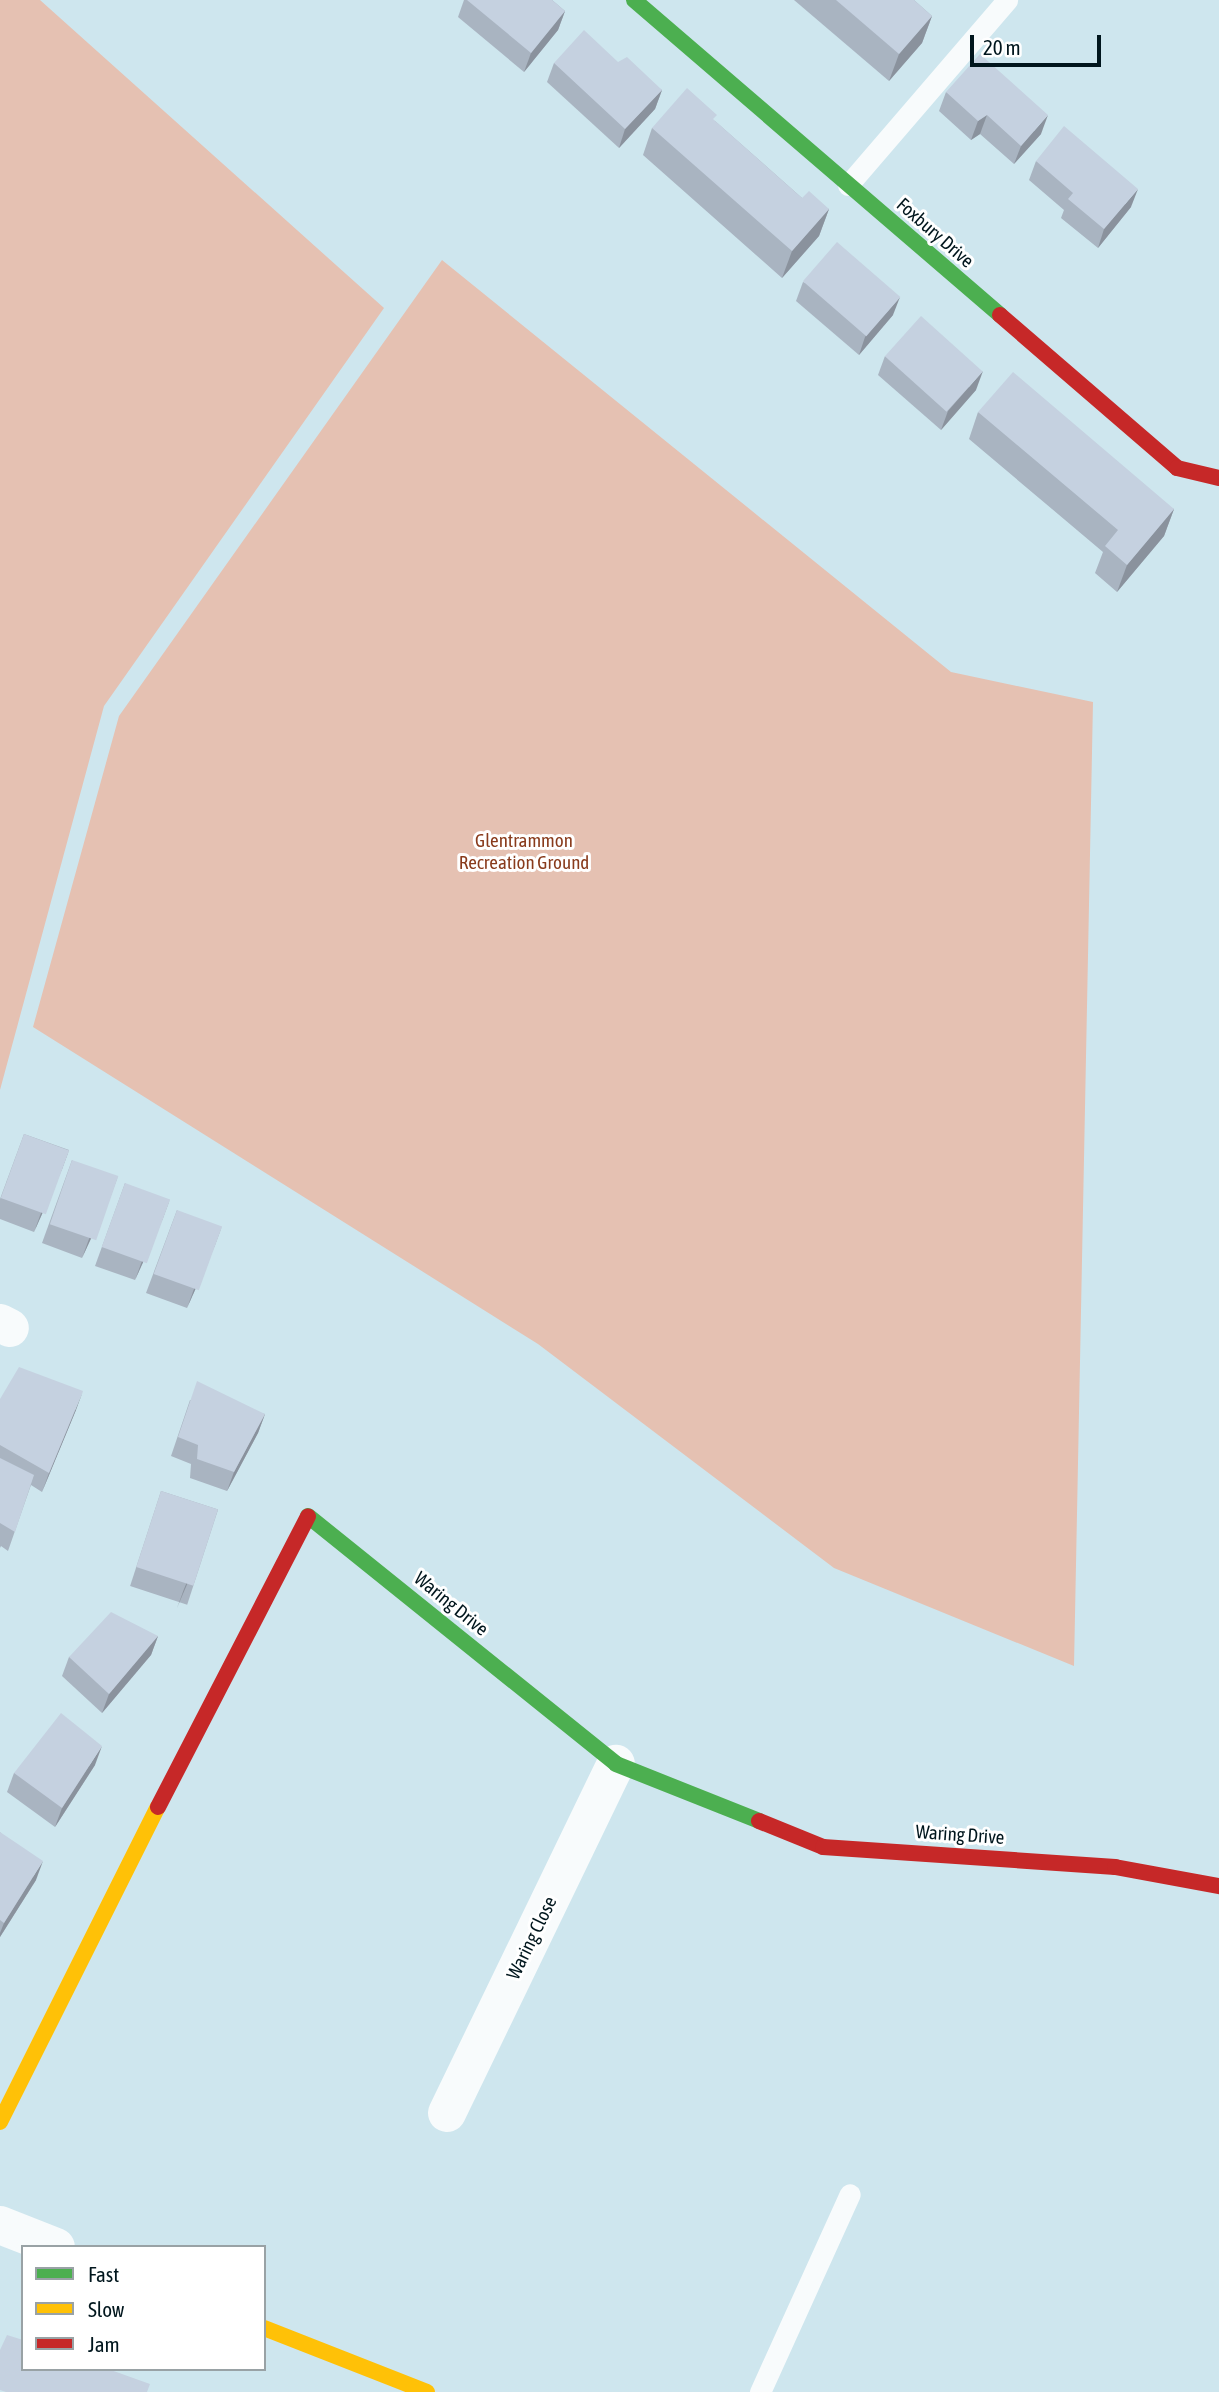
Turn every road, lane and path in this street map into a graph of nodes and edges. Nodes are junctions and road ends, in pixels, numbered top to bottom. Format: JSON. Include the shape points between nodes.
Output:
{"nodes":[{"id":1,"x":634,"y":0,"type":"edge"},
{"id":2,"x":1007,"y":0,"type":"edge"},
{"id":3,"x":848,"y":185,"type":"junction"},
{"id":4,"x":1219,"y":478,"type":"edge"},
{"id":5,"x":616,"y":1764,"type":"junction"},
{"id":6,"x":1219,"y":1886,"type":"edge"},
{"id":7,"x":447,"y":2113,"type":"dead end"},
{"id":8,"x":0,"y":2122,"type":"edge"},
{"id":9,"x":850,"y":2194,"type":"dead end"},
{"id":10,"x":0,"y":2225,"type":"edge"},
{"id":11,"x":51,"y":2245,"type":"edge"},
{"id":12,"x":266,"y":2329,"type":"edge"},
{"id":13,"x":427,"y":2392,"type":"edge"},
{"id":14,"x":760,"y":2392,"type":"edge"}],
"edges":[{"from":1,"to":3,"type":"street","name":"Foxbury Drive"},
{"from":2,"to":3,"type":"lane"},
{"from":3,"to":4,"type":"street","name":"Foxbury Drive","via":[[1177,468]]},
{"from":5,"to":6,"type":"street","name":"Waring Drive","via":[[823,1847],[1115,1867]]},
{"from":5,"to":7,"type":"street","name":"Waring Close"},
{"from":5,"to":8,"type":"street","name":"Waring Drive","via":[[306,1514]]},
{"from":9,"to":14,"type":"lane"},
{"from":10,"to":11,"type":"street"},
{"from":12,"to":13,"type":"street"}]}
